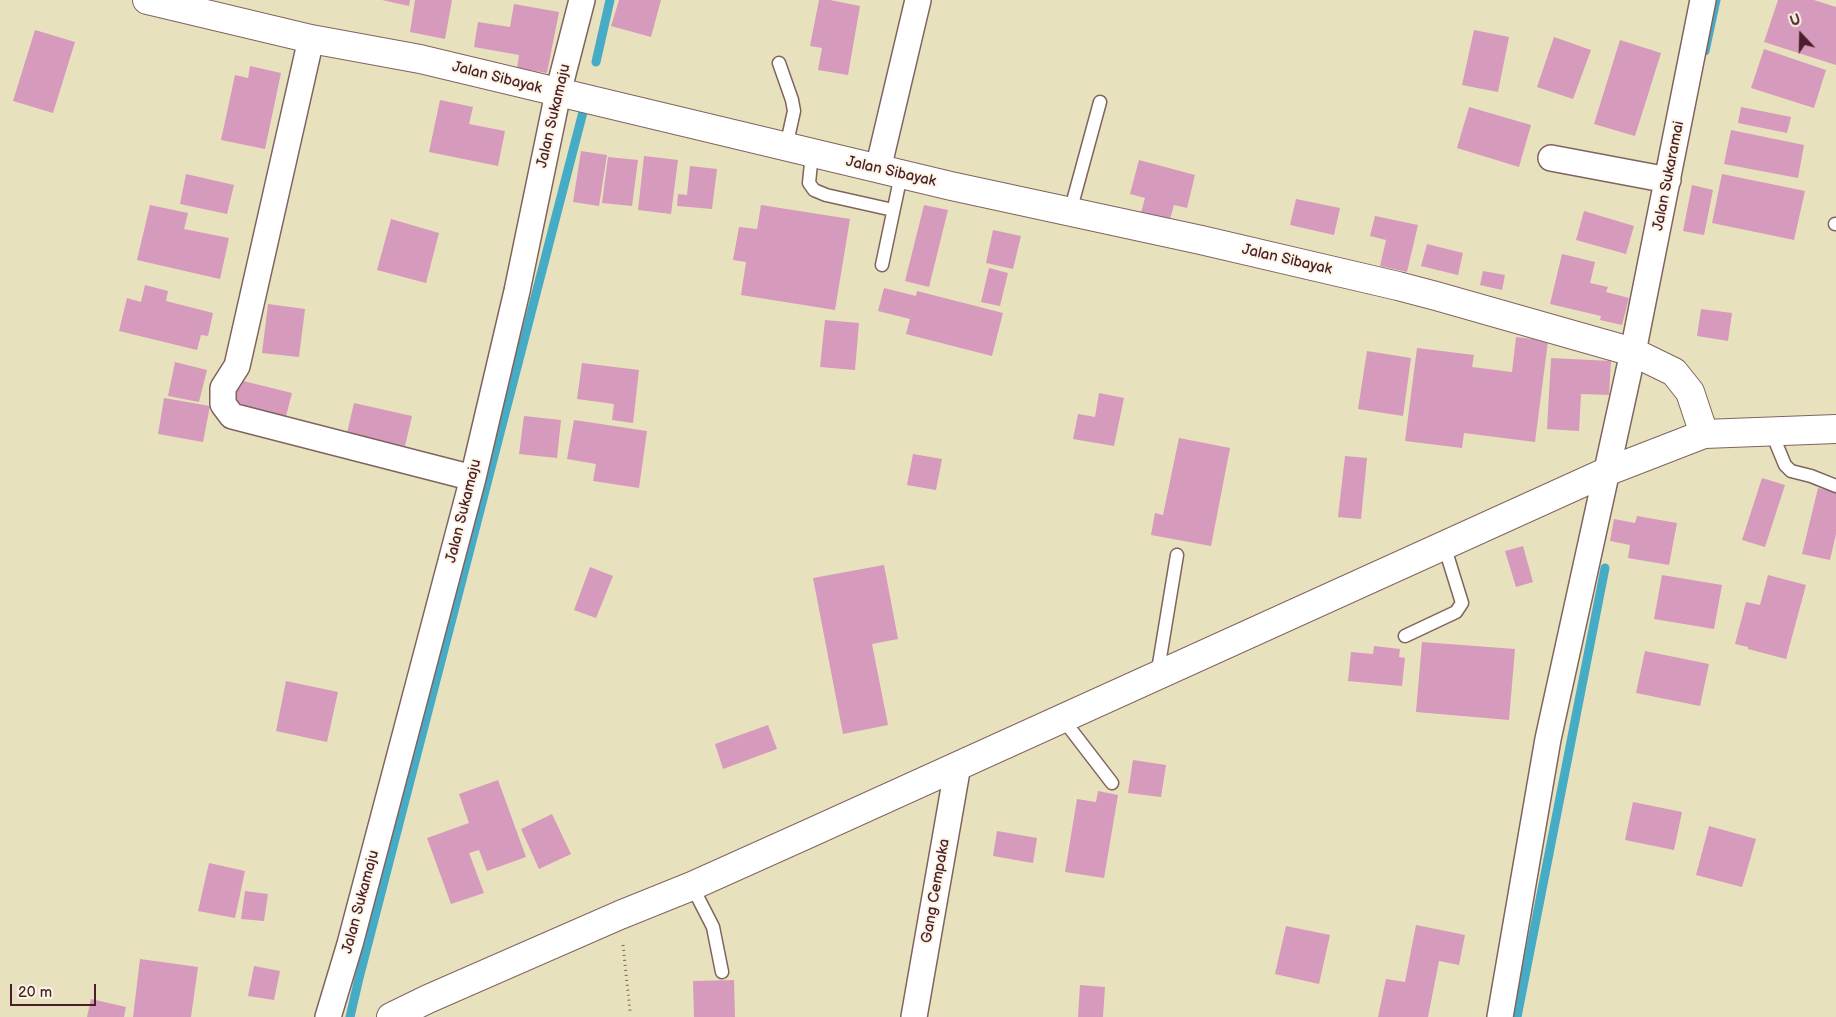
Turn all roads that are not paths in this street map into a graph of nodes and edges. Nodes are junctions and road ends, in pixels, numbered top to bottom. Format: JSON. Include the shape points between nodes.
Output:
{"nodes":[{"id":1,"x":147,"y":0,"type":"edge"},
{"id":2,"x":582,"y":0,"type":"edge"},
{"id":3,"x":918,"y":0,"type":"edge"},
{"id":4,"x":1703,"y":0,"type":"edge"},
{"id":5,"x":311,"y":39,"type":"junction"},
{"id":6,"x":779,"y":63,"type":"dead end"},
{"id":7,"x":558,"y":93,"type":"junction"},
{"id":8,"x":1100,"y":102,"type":"dead end"},
{"id":9,"x":786,"y":147,"type":"junction"},
{"id":10,"x":812,"y":153,"type":"junction"},
{"id":11,"x":1551,"y":158,"type":"dead end"},
{"id":12,"x":889,"y":172,"type":"junction"},
{"id":13,"x":1668,"y":180,"type":"junction"},
{"id":14,"x":893,"y":210,"type":"junction"},
{"id":15,"x":1070,"y":212,"type":"junction"},
{"id":16,"x":882,"y":265,"type":"dead end"},
{"id":17,"x":1633,"y":352,"type":"junction"},
{"id":18,"x":1836,"y":429,"type":"edge"},
{"id":19,"x":1771,"y":431,"type":"junction"},
{"id":20,"x":1704,"y":434,"type":"junction"},
{"id":21,"x":1606,"y":472,"type":"junction"},
{"id":22,"x":473,"y":478,"type":"junction"},
{"id":23,"x":1836,"y":486,"type":"edge"},
{"id":24,"x":1444,"y":545,"type":"junction"},
{"id":25,"x":1177,"y":555,"type":"dead end"},
{"id":26,"x":1406,"y":636,"type":"dead end"},
{"id":27,"x":1157,"y":676,"type":"junction"},
{"id":28,"x":1062,"y":718,"type":"junction"},
{"id":29,"x":958,"y":765,"type":"junction"},
{"id":30,"x":1112,"y":783,"type":"dead end"},
{"id":31,"x":692,"y":886,"type":"junction"},
{"id":32,"x":722,"y":972,"type":"dead end"},
{"id":33,"x":328,"y":1017,"type":"edge"},
{"id":34,"x":391,"y":1017,"type":"edge"},
{"id":35,"x":914,"y":1017,"type":"edge"},
{"id":36,"x":1500,"y":1017,"type":"edge"}],
"edges":[{"from":1,"to":5,"type":"street","name":"Jalan Sibayak"},
{"from":2,"to":7,"type":"street","name":"Jalan Sukamaju"},
{"from":3,"to":12,"type":"street"},
{"from":4,"to":13,"type":"street","name":"Jalan Sukaramai"},
{"from":5,"to":7,"type":"street","name":"Jalan Sibayak","via":[[420,59]]},
{"from":5,"to":22,"type":"street","via":[[237,366],[223,388],[223,404],[232,416]]},
{"from":6,"to":9,"type":"lane","via":[[794,111]]},
{"from":7,"to":9,"type":"street","name":"Jalan Sibayak"},
{"from":7,"to":22,"type":"street","name":"Jalan Sukamaju","via":[[517,292]]},
{"from":8,"to":15,"type":"lane"},
{"from":9,"to":10,"type":"street","name":"Jalan Sibayak"},
{"from":10,"to":12,"type":"street","name":"Jalan Sibayak"},
{"from":10,"to":14,"type":"lane","via":[[809,183],[814,190]]},
{"from":11,"to":13,"type":"street"},
{"from":12,"to":14,"type":"lane"},
{"from":12,"to":15,"type":"street","name":"Jalan Sibayak"},
{"from":13,"to":17,"type":"street","name":"Jalan Sukaramai"},
{"from":14,"to":16,"type":"lane"},
{"from":15,"to":17,"type":"street","name":"Jalan Sibayak","via":[[1398,286]]},
{"from":17,"to":20,"type":"street","name":"Jalan Sibayak","via":[[1674,372],[1690,392]]},
{"from":17,"to":21,"type":"street"},
{"from":18,"to":19,"type":"street"},
{"from":19,"to":20,"type":"street"},
{"from":19,"to":23,"type":"lane","via":[[1785,465]]},
{"from":20,"to":21,"type":"street"},
{"from":21,"to":24,"type":"street"},
{"from":21,"to":36,"type":"street","via":[[1548,740]]},
{"from":22,"to":33,"type":"street","name":"Jalan Sukamaju"},
{"from":24,"to":26,"type":"lane","via":[[1462,603],[1456,612]]},
{"from":24,"to":27,"type":"street"},
{"from":25,"to":27,"type":"lane"},
{"from":27,"to":28,"type":"street"},
{"from":28,"to":29,"type":"street"},
{"from":28,"to":30,"type":"lane"},
{"from":29,"to":31,"type":"street"},
{"from":29,"to":35,"type":"street","name":"Gang Cempaka"},
{"from":31,"to":32,"type":"lane","via":[[713,926]]},
{"from":31,"to":34,"type":"street","via":[[620,914]]}]}
